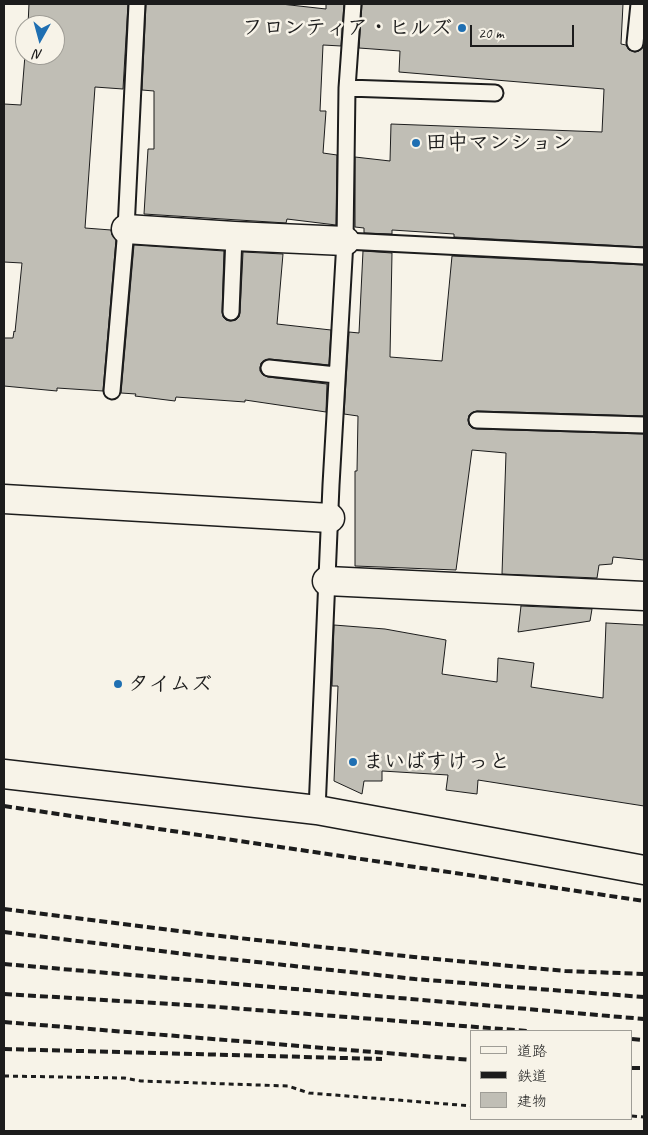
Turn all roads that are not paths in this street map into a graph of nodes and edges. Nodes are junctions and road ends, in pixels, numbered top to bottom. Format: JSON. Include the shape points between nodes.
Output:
{"nodes":[{"id":1,"x":137,"y":4,"type":"edge"},
{"id":2,"x":353,"y":4,"type":"edge"},
{"id":3,"x":638,"y":4,"type":"edge"},
{"id":4,"x":635,"y":43,"type":"dead end"},
{"id":5,"x":347,"y":88,"type":"junction"},
{"id":6,"x":496,"y":93,"type":"dead end"},
{"id":7,"x":126,"y":229,"type":"junction"},
{"id":8,"x":234,"y":236,"type":"junction"},
{"id":9,"x":345,"y":241,"type":"junction"},
{"id":10,"x":644,"y":256,"type":"edge"},
{"id":11,"x":231,"y":312,"type":"dead end"},
{"id":12,"x":269,"y":368,"type":"dead end"},
{"id":13,"x":336,"y":375,"type":"junction"},
{"id":14,"x":112,"y":391,"type":"dead end"},
{"id":15,"x":477,"y":420,"type":"dead end"},
{"id":16,"x":644,"y":425,"type":"edge"},
{"id":17,"x":4,"y":498,"type":"edge"},
{"id":18,"x":330,"y":518,"type":"junction"},
{"id":19,"x":327,"y":581,"type":"junction"},
{"id":20,"x":644,"y":596,"type":"edge"},
{"id":21,"x":4,"y":774,"type":"edge"},
{"id":22,"x":317,"y":810,"type":"junction"},
{"id":23,"x":644,"y":870,"type":"edge"}],
"edges":[{"from":1,"to":7,"type":"lane"},
{"from":2,"to":5,"type":"lane"},
{"from":3,"to":4,"type":"lane"},
{"from":5,"to":6,"type":"lane"},
{"from":5,"to":9,"type":"lane"},
{"from":7,"to":8,"type":"street"},
{"from":7,"to":14,"type":"lane"},
{"from":8,"to":9,"type":"street"},
{"from":8,"to":11,"type":"lane"},
{"from":9,"to":10,"type":"lane"},
{"from":9,"to":13,"type":"lane"},
{"from":12,"to":13,"type":"lane"},
{"from":13,"to":18,"type":"lane"},
{"from":15,"to":16,"type":"lane"},
{"from":17,"to":18,"type":"street"},
{"from":18,"to":19,"type":"lane"},
{"from":19,"to":20,"type":"street"},
{"from":19,"to":22,"type":"lane"},
{"from":21,"to":22,"type":"street"},
{"from":22,"to":23,"type":"street"}]}
